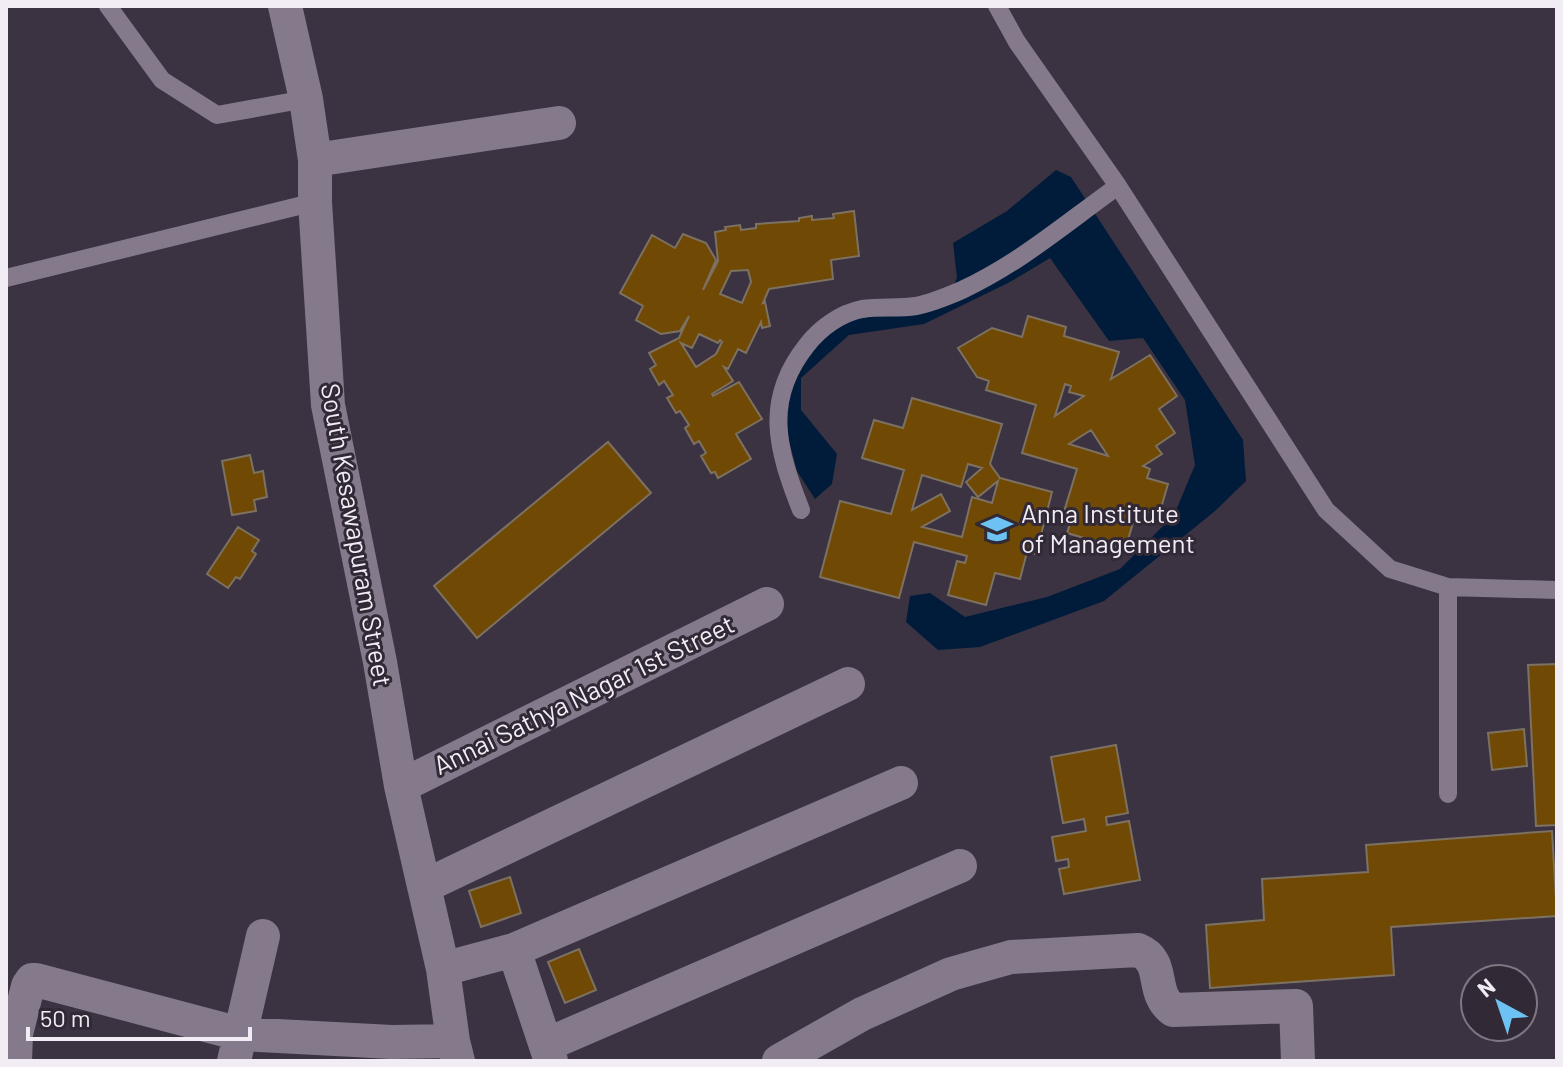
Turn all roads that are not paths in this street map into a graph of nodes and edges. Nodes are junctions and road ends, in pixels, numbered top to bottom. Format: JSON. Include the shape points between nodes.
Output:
{"nodes":[{"id":1,"x":108,"y":6,"type":"edge"},
{"id":2,"x":285,"y":6,"type":"edge"},
{"id":3,"x":997,"y":6,"type":"edge"},
{"id":4,"x":306,"y":99,"type":"junction"},
{"id":5,"x":559,"y":123,"type":"dead end"},
{"id":6,"x":315,"y":160,"type":"junction"},
{"id":7,"x":1118,"y":186,"type":"junction"},
{"id":8,"x":315,"y":202,"type":"junction"},
{"id":9,"x":6,"y":278,"type":"edge"},
{"id":10,"x":801,"y":510,"type":"dead end"},
{"id":11,"x":1448,"y":587,"type":"junction"},
{"id":12,"x":1557,"y":590,"type":"edge"},
{"id":13,"x":767,"y":604,"type":"dead end"},
{"id":14,"x":848,"y":684,"type":"dead end"},
{"id":15,"x":901,"y":783,"type":"dead end"},
{"id":16,"x":401,"y":786,"type":"junction"},
{"id":17,"x":1448,"y":794,"type":"dead end"},
{"id":18,"x":960,"y":866,"type":"dead end"},
{"id":19,"x":425,"y":886,"type":"junction"},
{"id":20,"x":263,"y":936,"type":"dead end"},
{"id":21,"x":514,"y":950,"type":"junction"},
{"id":22,"x":443,"y":969,"type":"junction"},
{"id":23,"x":237,"y":1048,"type":"edge"},
{"id":24,"x":456,"y":1051,"type":"edge"},
{"id":25,"x":549,"y":1053,"type":"edge"},
{"id":26,"x":15,"y":1061,"type":"edge"},
{"id":27,"x":779,"y":1061,"type":"edge"},
{"id":28,"x":1298,"y":1061,"type":"edge"}],
"edges":[{"from":1,"to":4,"type":"lane","via":[[162,80],[217,115]]},
{"from":2,"to":4,"type":"street","name":"South Kesawapuram Street"},
{"from":3,"to":7,"type":"lane"},
{"from":4,"to":6,"type":"street","name":"South Kesawapuram Street"},
{"from":5,"to":6,"type":"street"},
{"from":6,"to":8,"type":"street","name":"South Kesawapuram Street"},
{"from":7,"to":10,"type":"lane","via":[[1034,250],[963,289],[916,306],[861,309],[815,334],[782,384],[778,422],[786,471]]},
{"from":7,"to":11,"type":"lane","via":[[1326,510],[1390,569]]},
{"from":8,"to":9,"type":"lane"},
{"from":8,"to":16,"type":"street","name":"South Kesawapuram Street","via":[[328,405]]},
{"from":11,"to":12,"type":"lane"},
{"from":11,"to":17,"type":"lane"},
{"from":13,"to":16,"type":"street","name":"Annai Sathya Nagar 1st Street"},
{"from":14,"to":19,"type":"street"},
{"from":15,"to":21,"type":"street"},
{"from":16,"to":19,"type":"street","name":"South Kesawapuram Street"},
{"from":18,"to":25,"type":"street"},
{"from":19,"to":22,"type":"street","name":"South Kesawapuram Street"},
{"from":20,"to":23,"type":"street"},
{"from":21,"to":22,"type":"street"},
{"from":21,"to":25,"type":"street"},
{"from":22,"to":24,"type":"street","name":"South Kesawapuram Street"},
{"from":23,"to":24,"type":"street","via":[[392,1042]]},
{"from":23,"to":26,"type":"street","via":[[32,980],[16,1034]]},
{"from":27,"to":28,"type":"street","via":[[862,1014],[951,974],[1011,957],[1138,950],[1151,960],[1163,1003],[1173,1010],[1296,1006]]}]}
